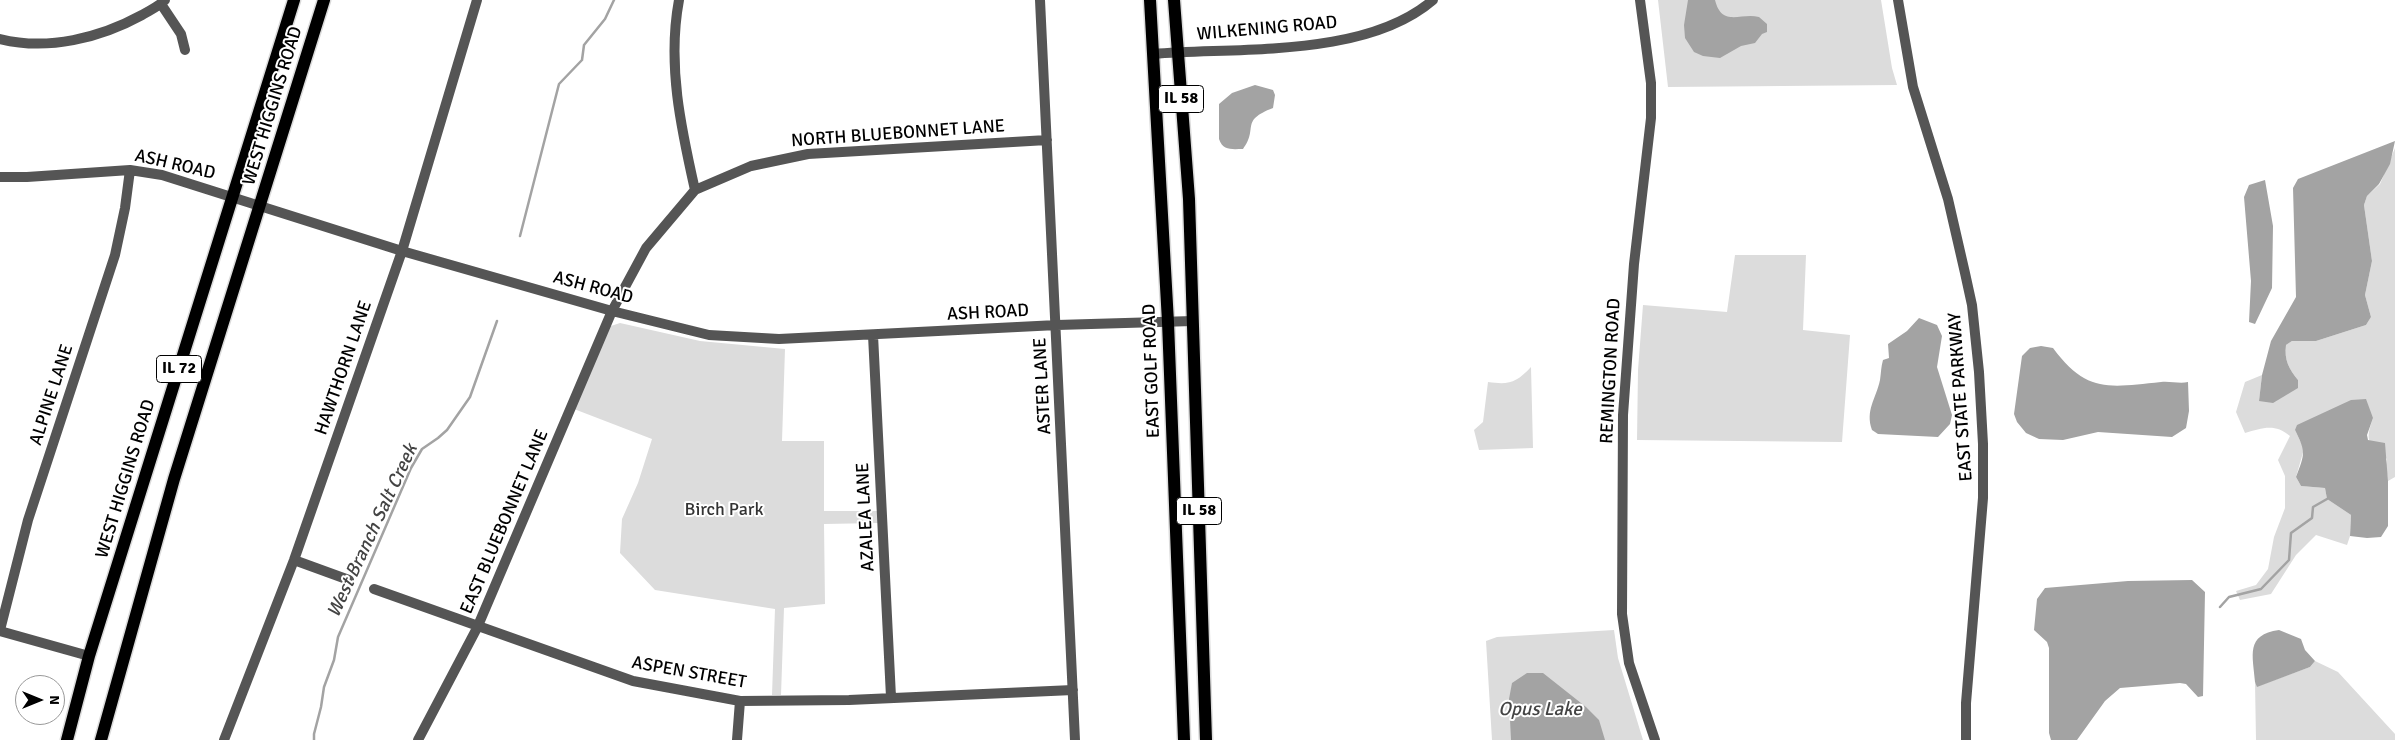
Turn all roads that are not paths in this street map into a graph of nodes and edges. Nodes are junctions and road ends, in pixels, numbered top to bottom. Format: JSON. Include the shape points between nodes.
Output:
{"nodes":[{"id":1,"x":294,"y":0,"type":"edge"},
{"id":2,"x":324,"y":0,"type":"edge"},
{"id":3,"x":477,"y":0,"type":"edge"},
{"id":4,"x":679,"y":0,"type":"edge"},
{"id":5,"x":1040,"y":0,"type":"edge"},
{"id":6,"x":1150,"y":0,"type":"edge"},
{"id":7,"x":1174,"y":0,"type":"edge"},
{"id":8,"x":1433,"y":0,"type":"edge"},
{"id":9,"x":1640,"y":0,"type":"edge"},
{"id":10,"x":1898,"y":0,"type":"edge"},
{"id":11,"x":163,"y":2,"type":"edge"},
{"id":12,"x":0,"y":38,"type":"edge"},
{"id":13,"x":185,"y":50,"type":"dead end"},
{"id":14,"x":1178,"y":52,"type":"junction"},
{"id":15,"x":1154,"y":54,"type":"junction"},
{"id":16,"x":1047,"y":140,"type":"junction"},
{"id":17,"x":130,"y":170,"type":"junction"},
{"id":18,"x":0,"y":177,"type":"edge"},
{"id":19,"x":695,"y":190,"type":"junction"},
{"id":20,"x":233,"y":196,"type":"junction"},
{"id":21,"x":260,"y":206,"type":"junction"},
{"id":22,"x":402,"y":251,"type":"junction"},
{"id":23,"x":612,"y":311,"type":"junction"},
{"id":24,"x":1192,"y":321,"type":"junction"},
{"id":25,"x":1168,"y":322,"type":"junction"},
{"id":26,"x":1057,"y":325,"type":"junction"},
{"id":27,"x":874,"y":335,"type":"junction"},
{"id":28,"x":294,"y":560,"type":"junction"},
{"id":29,"x":349,"y":580,"type":"dead end"},
{"id":30,"x":374,"y":590,"type":"dead end"},
{"id":31,"x":477,"y":628,"type":"junction"},
{"id":32,"x":0,"y":630,"type":"edge"},
{"id":33,"x":89,"y":656,"type":"junction"},
{"id":34,"x":1073,"y":690,"type":"junction"},
{"id":35,"x":891,"y":697,"type":"junction"},
{"id":36,"x":740,"y":701,"type":"junction"},
{"id":37,"x":67,"y":740,"type":"edge"},
{"id":38,"x":101,"y":740,"type":"edge"},
{"id":39,"x":224,"y":740,"type":"edge"},
{"id":40,"x":418,"y":740,"type":"edge"},
{"id":41,"x":737,"y":740,"type":"edge"},
{"id":42,"x":1075,"y":740,"type":"edge"},
{"id":43,"x":1184,"y":740,"type":"edge"},
{"id":44,"x":1206,"y":740,"type":"edge"},
{"id":45,"x":1655,"y":740,"type":"edge"},
{"id":46,"x":1966,"y":740,"type":"edge"}],
"edges":[{"from":1,"to":20,"type":"main road","name":"WEST HIGGINS ROAD","number":"IL 72"},
{"from":2,"to":21,"type":"main road","name":"WEST HIGGINS ROAD","number":"IL 72"},
{"from":3,"to":22,"type":"street","name":"HAWTHORN LANE"},
{"from":4,"to":19,"type":"street","via":[[674,68],[681,129]]},
{"from":5,"to":16,"type":"street","name":"ASTER LANE"},
{"from":6,"to":15,"type":"main road","name":"EAST GOLF ROAD","number":"IL 58"},
{"from":7,"to":14,"type":"main road","number":"IL 58"},
{"from":8,"to":14,"type":"street","name":"WILKENING ROAD","via":[[1389,26],[1345,40],[1299,46]]},
{"from":9,"to":45,"type":"street","name":"REMINGTON ROAD","via":[[1651,83],[1651,118],[1634,264],[1622,415],[1622,614],[1629,663]]},
{"from":10,"to":46,"type":"street","name":"EAST STATE PARKWAY","via":[[1913,87],[1948,199],[1972,305],[1979,372],[1983,498],[1966,703]]},
{"from":11,"to":12,"type":"street","via":[[118,28],[72,41],[17,43]]},
{"from":11,"to":13,"type":"street","via":[[181,34]]},
{"from":14,"to":15,"type":"street","name":"WILKENING ROAD"},
{"from":14,"to":24,"type":"main road","number":"IL 58"},
{"from":15,"to":25,"type":"main road","name":"EAST GOLF ROAD","number":"IL 58"},
{"from":16,"to":19,"type":"street","name":"NORTH BLUEBONNET LANE","via":[[808,154],[751,166]]},
{"from":16,"to":26,"type":"street","name":"ASTER LANE"},
{"from":17,"to":18,"type":"street","name":"ASH ROAD"},
{"from":17,"to":20,"type":"street","name":"ASH ROAD","via":[[162,175]]},
{"from":17,"to":32,"type":"street","name":"ALPINE LANE","via":[[115,255],[28,520]]},
{"from":19,"to":23,"type":"street","name":"NORTH BLUEBONNET LANE","via":[[646,248]]},
{"from":20,"to":21,"type":"street","name":"ASH ROAD"},
{"from":20,"to":33,"type":"main road","name":"WEST HIGGINS ROAD","number":"IL 72"},
{"from":21,"to":22,"type":"street","name":"ASH ROAD"},
{"from":21,"to":38,"type":"main road","name":"WEST HIGGINS ROAD","number":"IL 72","via":[[174,478]]},
{"from":22,"to":23,"type":"street","name":"ASH ROAD"},
{"from":22,"to":28,"type":"street","name":"HAWTHORN LANE"},
{"from":23,"to":27,"type":"street","name":"ASH ROAD","via":[[709,335],[779,339]]},
{"from":23,"to":31,"type":"street","name":"EAST BLUEBONNET LANE"},
{"from":24,"to":25,"type":"street","name":"ASH ROAD"},
{"from":24,"to":44,"type":"main road","number":"IL 58"},
{"from":25,"to":26,"type":"street","name":"ASH ROAD"},
{"from":25,"to":43,"type":"main road","name":"EAST GOLF ROAD","number":"IL 58"},
{"from":26,"to":27,"type":"street","name":"ASH ROAD"},
{"from":26,"to":34,"type":"street","name":"ASTER LANE"},
{"from":27,"to":35,"type":"street","name":"AZALEA LANE"},
{"from":28,"to":29,"type":"street"},
{"from":28,"to":39,"type":"street","name":"HAWTHORN LANE"},
{"from":30,"to":31,"type":"street","name":"ASPEN STREET"},
{"from":31,"to":36,"type":"street","name":"ASPEN STREET","via":[[633,681]]},
{"from":31,"to":40,"type":"street","name":"EAST BLUEBONNET LANE"},
{"from":32,"to":33,"type":"street"},
{"from":33,"to":37,"type":"main road","name":"WEST HIGGINS ROAD","number":"IL 72"},
{"from":34,"to":35,"type":"street","name":"ASPEN STREET"},
{"from":34,"to":42,"type":"street","name":"ASTER LANE"},
{"from":35,"to":36,"type":"street","name":"ASPEN STREET"},
{"from":36,"to":41,"type":"street"}]}
